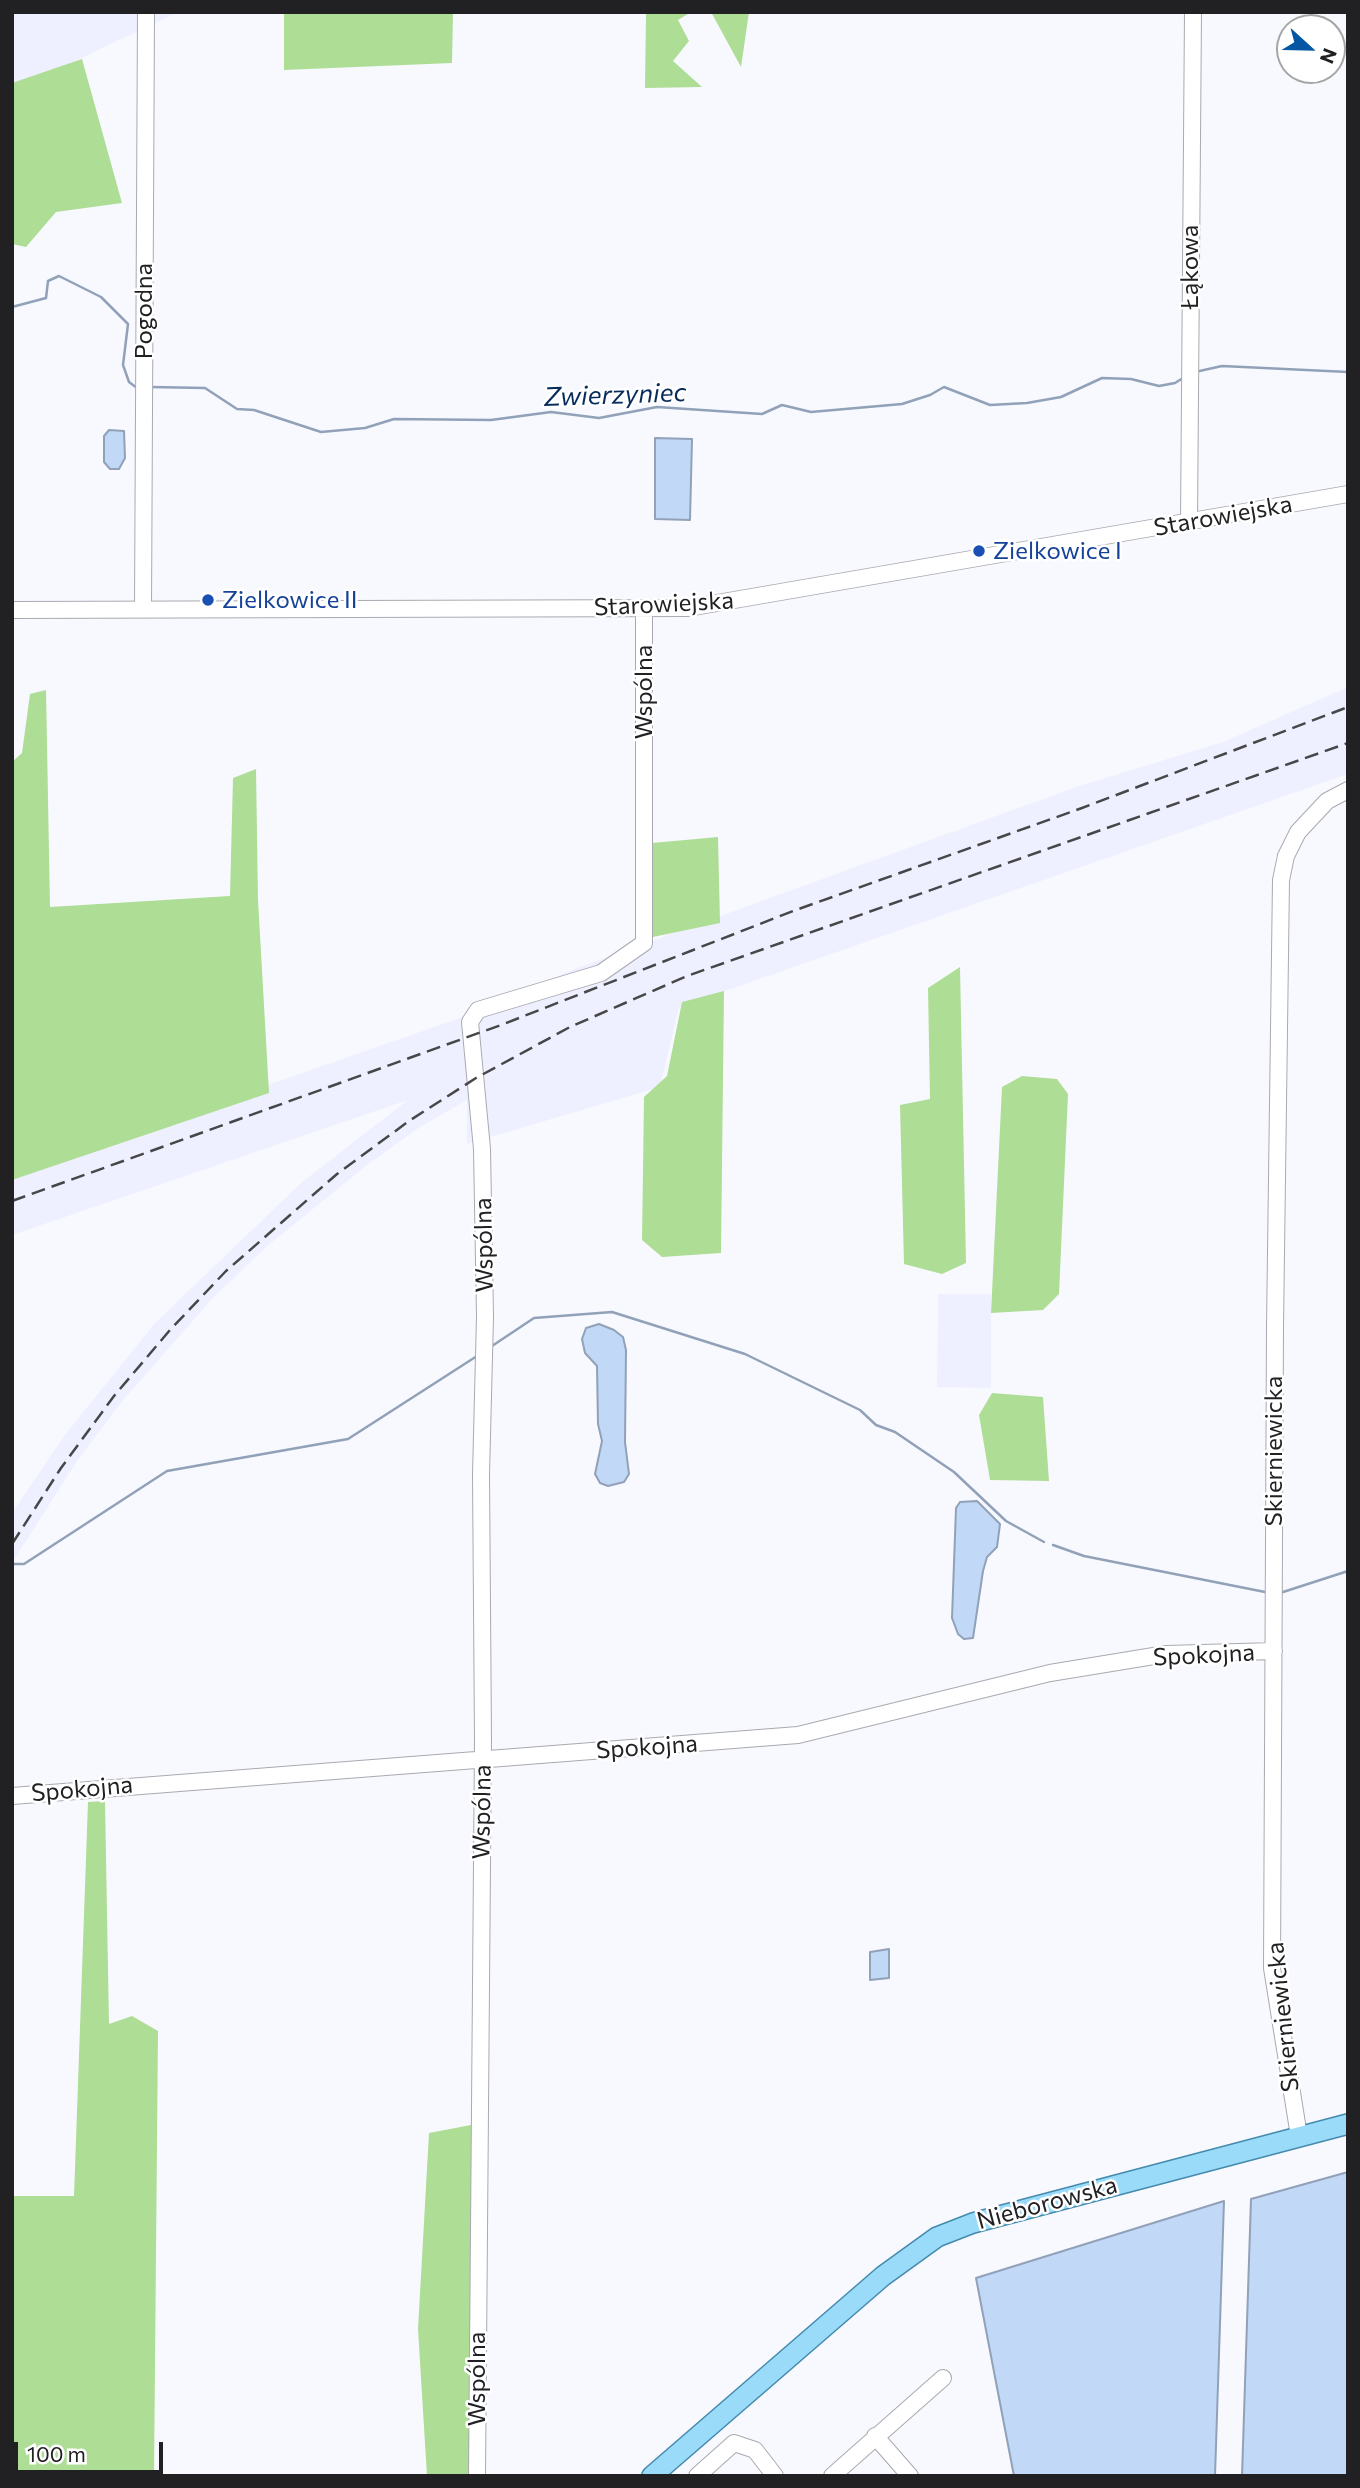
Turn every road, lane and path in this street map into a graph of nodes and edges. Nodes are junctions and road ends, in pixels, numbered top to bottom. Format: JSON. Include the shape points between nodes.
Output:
{"nodes":[{"id":1,"x":146,"y":12,"type":"edge"},
{"id":2,"x":1193,"y":12,"type":"edge"},
{"id":3,"x":1348,"y":494,"type":"edge"},
{"id":4,"x":1189,"y":522,"type":"junction"},
{"id":5,"x":143,"y":609,"type":"junction"},
{"id":6,"x":644,"y":609,"type":"junction"},
{"id":7,"x":12,"y":610,"type":"edge"},
{"id":8,"x":1348,"y":790,"type":"edge"},
{"id":9,"x":1274,"y":1651,"type":"junction"},
{"id":10,"x":482,"y":1759,"type":"junction"},
{"id":11,"x":12,"y":1796,"type":"edge"},
{"id":12,"x":1348,"y":2124,"type":"edge"},
{"id":13,"x":1299,"y":2136,"type":"junction"},
{"id":14,"x":943,"y":2378,"type":"dead end"},
{"id":15,"x":875,"y":2436,"type":"junction"},
{"id":16,"x":477,"y":2476,"type":"edge"},
{"id":17,"x":652,"y":2476,"type":"edge"},
{"id":18,"x":697,"y":2476,"type":"edge"},
{"id":19,"x":775,"y":2476,"type":"edge"},
{"id":20,"x":832,"y":2476,"type":"edge"},
{"id":21,"x":910,"y":2476,"type":"edge"}],
"edges":[{"from":1,"to":5,"type":"street","name":"Pogodna"},
{"from":2,"to":4,"type":"street","name":"Łąkowa"},
{"from":3,"to":4,"type":"street","name":"Starowiejska"},
{"from":4,"to":6,"type":"street","name":"Starowiejska","via":[[734,602]]},
{"from":5,"to":6,"type":"street","name":"Starowiejska"},
{"from":5,"to":7,"type":"street","name":"Starowiejska"},
{"from":6,"to":10,"type":"street","name":"Wspólna","via":[[643,943],[601,973],[478,1010],[472,1017],[482,1149],[485,1317]]},
{"from":8,"to":9,"type":"street","name":"Skierniewicka","via":[[1327,802],[1298,832],[1281,880]]},
{"from":9,"to":10,"type":"street","name":"Spokojna","via":[[1166,1654],[1050,1673],[797,1735]]},
{"from":9,"to":13,"type":"street","name":"Skierniewicka","via":[[1272,1968]]},
{"from":10,"to":11,"type":"street","name":"Spokojna"},
{"from":10,"to":16,"type":"street","name":"Wspólna"},
{"from":12,"to":13,"type":"main road","name":"Nieborowska"},
{"from":13,"to":17,"type":"main road","name":"Nieborowska","via":[[948,2232],[899,2262]]},
{"from":14,"to":15,"type":"street"},
{"from":15,"to":20,"type":"street"},
{"from":15,"to":21,"type":"street"},
{"from":18,"to":19,"type":"street","via":[[734,2443],[755,2450]]}]}
